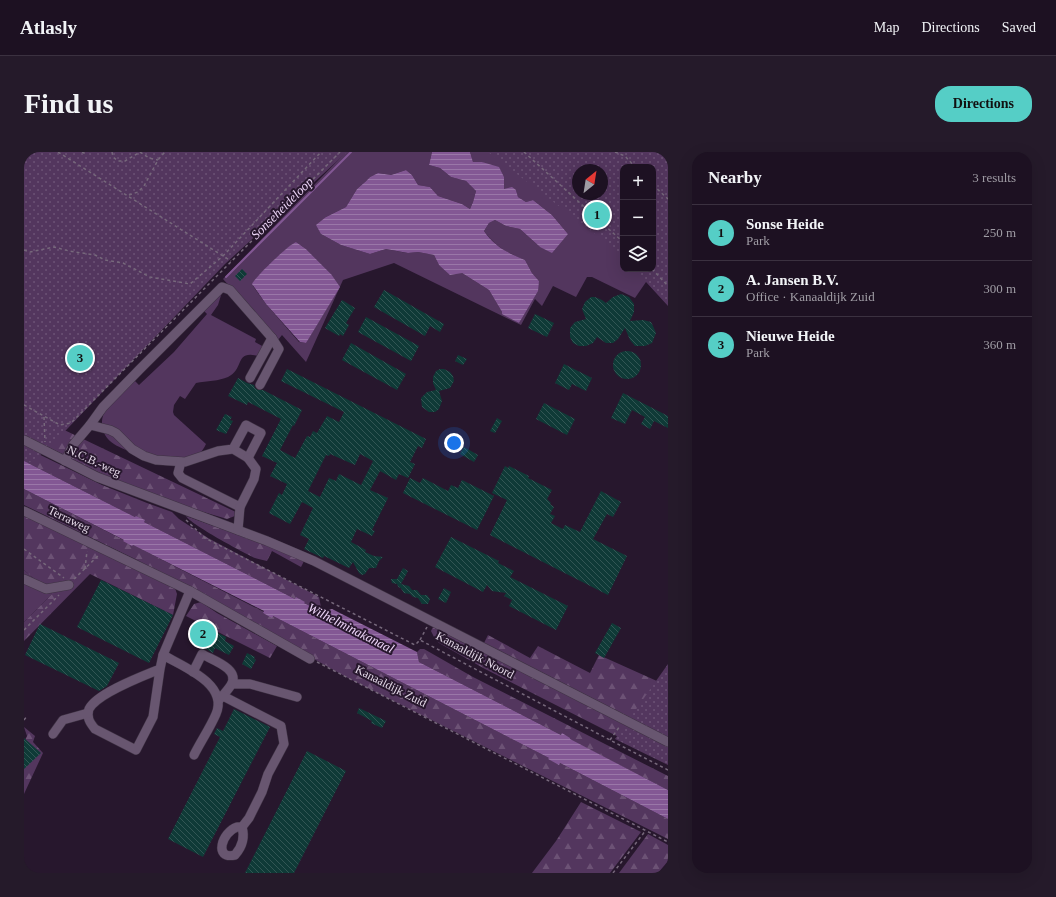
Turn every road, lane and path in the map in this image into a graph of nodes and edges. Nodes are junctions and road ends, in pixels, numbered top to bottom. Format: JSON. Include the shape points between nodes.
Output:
{"nodes":[{"id":1,"x":29,"y":152,"type":"edge"},
{"id":2,"x":58,"y":152,"type":"edge"},
{"id":3,"x":82,"y":152,"type":"edge"},
{"id":4,"x":86,"y":152,"type":"edge"},
{"id":5,"x":112,"y":152,"type":"edge"},
{"id":6,"x":165,"y":152,"type":"edge"},
{"id":7,"x":321,"y":152,"type":"edge"},
{"id":8,"x":340,"y":152,"type":"edge"},
{"id":9,"x":524,"y":152,"type":"edge"},
{"id":10,"x":615,"y":152,"type":"edge"},
{"id":11,"x":24,"y":157,"type":"edge"},
{"id":12,"x":158,"y":160,"type":"junction"},
{"id":13,"x":632,"y":164,"type":"edge"},
{"id":14,"x":656,"y":189,"type":"edge"},
{"id":15,"x":128,"y":196,"type":"junction"},
{"id":16,"x":668,"y":199,"type":"edge"},
{"id":17,"x":620,"y":239,"type":"edge"},
{"id":18,"x":24,"y":250,"type":"edge"},
{"id":19,"x":223,"y":256,"type":"junction"},
{"id":20,"x":231,"y":261,"type":"junction"},
{"id":21,"x":655,"y":272,"type":"edge"},
{"id":22,"x":668,"y":286,"type":"edge"},
{"id":23,"x":272,"y":338,"type":"junction"},
{"id":24,"x":250,"y":378,"type":"dead end"},
{"id":25,"x":260,"y":385,"type":"dead end"},
{"id":26,"x":24,"y":405,"type":"edge"},
{"id":27,"x":44,"y":417,"type":"junction"},
{"id":28,"x":90,"y":425,"type":"junction"},
{"id":29,"x":24,"y":440,"type":"edge"},
{"id":30,"x":233,"y":449,"type":"junction"},
{"id":31,"x":46,"y":451,"type":"junction"},
{"id":32,"x":248,"y":458,"type":"junction"},
{"id":33,"x":65,"y":461,"type":"junction"},
{"id":34,"x":181,"y":462,"type":"junction"},
{"id":35,"x":155,"y":500,"type":"joint"},
{"id":36,"x":240,"y":507,"type":"junction"},
{"id":37,"x":24,"y":511,"type":"edge"},
{"id":38,"x":183,"y":517,"type":"dead end"},
{"id":39,"x":238,"y":530,"type":"junction"},
{"id":40,"x":88,"y":542,"type":"junction"},
{"id":41,"x":24,"y":548,"type":"edge"},
{"id":42,"x":104,"y":550,"type":"junction"},
{"id":43,"x":85,"y":568,"type":"junction"},
{"id":44,"x":24,"y":579,"type":"edge"},
{"id":45,"x":68,"y":582,"type":"junction"},
{"id":46,"x":190,"y":591,"type":"junction"},
{"id":47,"x":62,"y":592,"type":"dead end"},
{"id":48,"x":430,"y":621,"type":"junction"},
{"id":49,"x":24,"y":630,"type":"edge"},
{"id":50,"x":420,"y":640,"type":"junction"},
{"id":51,"x":163,"y":655,"type":"junction"},
{"id":52,"x":310,"y":659,"type":"joint"},
{"id":53,"x":160,"y":669,"type":"junction"},
{"id":54,"x":193,"y":672,"type":"junction"},
{"id":55,"x":232,"y":684,"type":"junction"},
{"id":56,"x":297,"y":697,"type":"dead end"},
{"id":57,"x":220,"y":698,"type":"junction"},
{"id":58,"x":88,"y":713,"type":"junction"},
{"id":59,"x":28,"y":716,"type":"dead end"},
{"id":60,"x":625,"y":719,"type":"junction"},
{"id":61,"x":24,"y":720,"type":"edge"},
{"id":62,"x":53,"y":734,"type":"dead end"},
{"id":63,"x":610,"y":740,"type":"junction"},
{"id":64,"x":668,"y":742,"type":"edge"},
{"id":65,"x":194,"y":755,"type":"dead end"},
{"id":66,"x":668,"y":770,"type":"edge"},
{"id":67,"x":242,"y":827,"type":"dead end"},
{"id":68,"x":646,"y":830,"type":"junction"},
{"id":69,"x":668,"y":842,"type":"edge"},
{"id":70,"x":613,"y":873,"type":"edge"}],
"edges":[{"from":1,"to":11,"type":"path"},
{"from":2,"to":15,"type":"path"},
{"from":3,"to":4,"type":"path"},
{"from":5,"to":12,"type":"path","via":[[118,161],[140,152]]},
{"from":6,"to":12,"type":"path"},
{"from":7,"to":19,"type":"path"},
{"from":8,"to":20,"type":"path"},
{"from":9,"to":17,"type":"path"},
{"from":10,"to":13,"type":"path","via":[[625,156]]},
{"from":12,"to":15,"type":"path","via":[[144,186]]},
{"from":14,"to":16,"type":"path"},
{"from":15,"to":19,"type":"path"},
{"from":18,"to":19,"type":"path","via":[[30,252],[54,247],[95,255],[105,260],[123,263],[150,277],[190,284]]},
{"from":19,"to":20,"type":"path"},
{"from":20,"to":27,"type":"path","via":[[71,423],[60,425]]},
{"from":21,"to":22,"type":"path"},
{"from":23,"to":24,"type":"street"},
{"from":23,"to":25,"type":"street","via":[[279,349]]},
{"from":23,"to":28,"type":"street","via":[[230,290],[222,287],[103,407]]},
{"from":26,"to":27,"type":"path"},
{"from":27,"to":31,"type":"path"},
{"from":28,"to":33,"type":"street","via":[[73,445]]},
{"from":28,"to":34,"type":"street","via":[[116,433],[132,450],[144,456],[156,460]]},
{"from":29,"to":31,"type":"street","name":"N.C.B.-weg"},
{"from":30,"to":32,"type":"street"},
{"from":30,"to":32,"type":"street","via":[[246,425],[261,433]]},
{"from":30,"to":34,"type":"street"},
{"from":31,"to":33,"type":"street","name":"N.C.B.-weg"},
{"from":32,"to":36,"type":"street","via":[[256,469],[254,479]]},
{"from":33,"to":35,"type":"street","name":"N.C.B.-weg"},
{"from":34,"to":36,"type":"street","via":[[178,473],[182,478]]},
{"from":35,"to":39,"type":"street","name":"Kanaaldijk Noord"},
{"from":36,"to":39,"type":"street"},
{"from":37,"to":40,"type":"street","name":"Terraweg"},
{"from":38,"to":50,"type":"path","name":"Kanaaldijk Noord","via":[[212,542],[415,645]]},
{"from":39,"to":48,"type":"street","name":"Kanaaldijk Noord","via":[[314,561]]},
{"from":40,"to":42,"type":"street","name":"Terraweg"},
{"from":40,"to":43,"type":"path"},
{"from":41,"to":45,"type":"path"},
{"from":42,"to":43,"type":"path"},
{"from":42,"to":46,"type":"street"},
{"from":43,"to":45,"type":"path"},
{"from":44,"to":45,"type":"street","via":[[46,588]]},
{"from":46,"to":51,"type":"street"},
{"from":46,"to":52,"type":"street"},
{"from":47,"to":49,"type":"path"},
{"from":48,"to":50,"type":"path"},
{"from":48,"to":60,"type":"street","name":"Kanaaldijk Noord"},
{"from":50,"to":63,"type":"path","name":"Kanaaldijk Noord"},
{"from":51,"to":53,"type":"street"},
{"from":51,"to":54,"type":"street"},
{"from":52,"to":68,"type":"path","name":"Kanaaldijk Zuid"},
{"from":53,"to":58,"type":"street","via":[[116,688],[95,702]]},
{"from":53,"to":58,"type":"street","via":[[154,717],[136,750],[95,729],[89,721]]},
{"from":54,"to":55,"type":"street","via":[[202,654],[228,668],[233,675]]},
{"from":54,"to":57,"type":"street","via":[[202,676]]},
{"from":55,"to":56,"type":"street","via":[[250,684]]},
{"from":55,"to":57,"type":"street"},
{"from":57,"to":65,"type":"street","via":[[217,712]]},
{"from":57,"to":67,"type":"street","via":[[281,726],[284,744],[268,774],[259,799]]},
{"from":58,"to":62,"type":"street","via":[[63,720]]},
{"from":59,"to":61,"type":"path"},
{"from":60,"to":63,"type":"path"},
{"from":60,"to":64,"type":"street","name":"Kanaaldijk Noord"},
{"from":63,"to":66,"type":"path","name":"Kanaaldijk Noord"},
{"from":68,"to":69,"type":"path","name":"Kanaaldijk Zuid"},
{"from":68,"to":70,"type":"path"}]}
